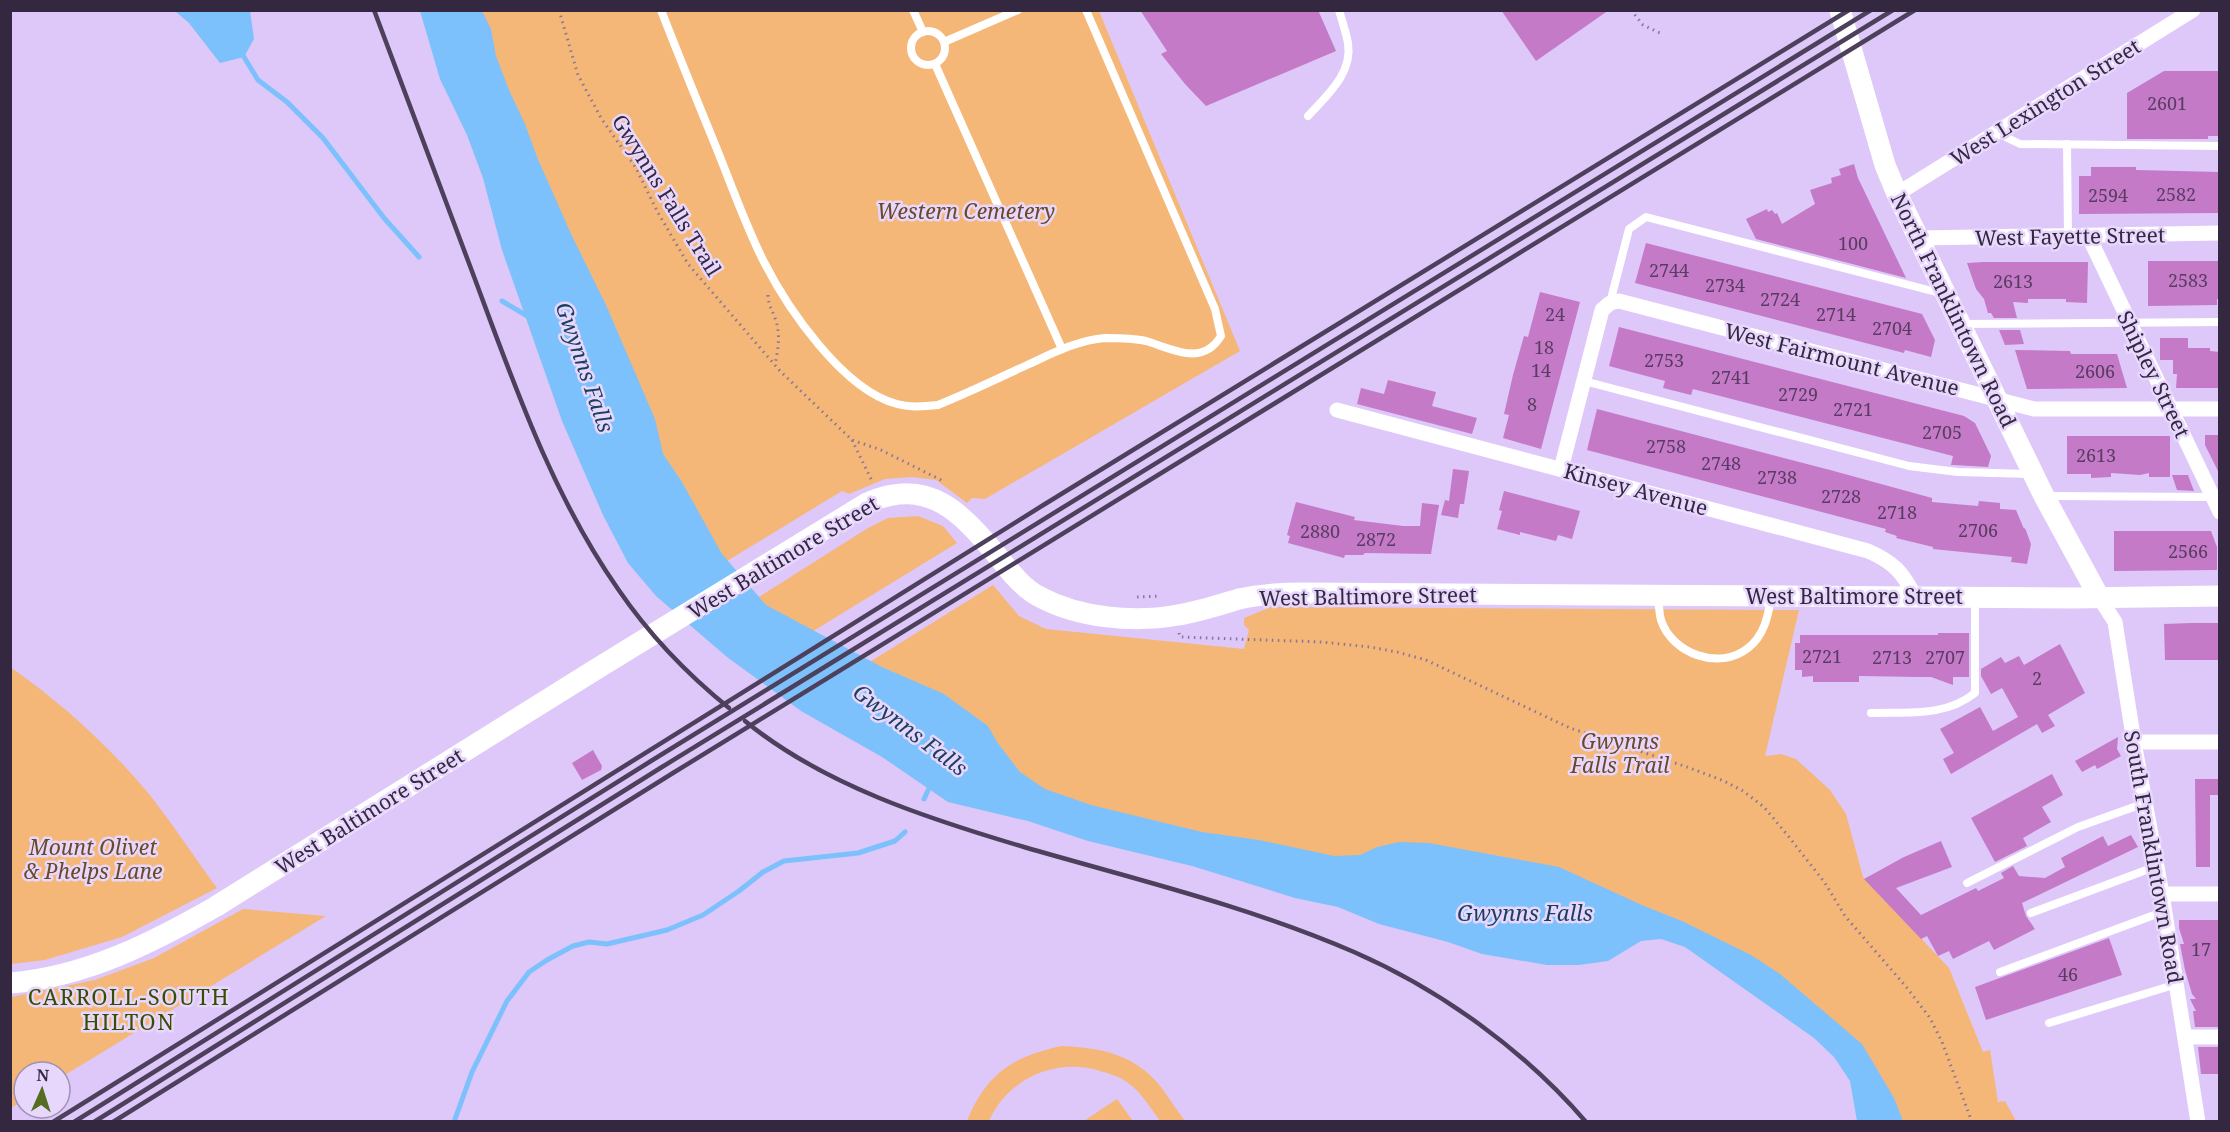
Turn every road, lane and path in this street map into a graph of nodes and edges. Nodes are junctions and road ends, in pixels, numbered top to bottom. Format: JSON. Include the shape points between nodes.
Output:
{"nodes":[{"id":1,"x":559,"y":10,"type":"edge"},
{"id":2,"x":660,"y":10,"type":"edge"},
{"id":3,"x":913,"y":10,"type":"edge"},
{"id":4,"x":1018,"y":10,"type":"edge"},
{"id":5,"x":1086,"y":10,"type":"edge"},
{"id":6,"x":1339,"y":10,"type":"edge"},
{"id":7,"x":1631,"y":10,"type":"edge"},
{"id":8,"x":1840,"y":10,"type":"edge"},
{"id":9,"x":2193,"y":10,"type":"edge"},
{"id":10,"x":923,"y":32,"type":"junction"},
{"id":11,"x":1660,"y":33,"type":"dead end"},
{"id":12,"x":944,"y":42,"type":"junction"},
{"id":13,"x":936,"y":64,"type":"junction"},
{"id":14,"x":1308,"y":116,"type":"dead end"},
{"id":15,"x":1995,"y":132,"type":"junction"},
{"id":16,"x":2067,"y":144,"type":"junction"},
{"id":17,"x":2220,"y":146,"type":"edge"},
{"id":18,"x":1897,"y":194,"type":"junction"},
{"id":19,"x":2220,"y":233,"type":"edge"},
{"id":20,"x":2088,"y":235,"type":"junction"},
{"id":21,"x":2068,"y":236,"type":"junction"},
{"id":22,"x":1920,"y":238,"type":"junction"},
{"id":23,"x":776,"y":282,"type":"junction"},
{"id":24,"x":1947,"y":294,"type":"junction"},
{"id":25,"x":1610,"y":303,"type":"junction"},
{"id":26,"x":2220,"y":322,"type":"edge"},
{"id":27,"x":2129,"y":323,"type":"junction"},
{"id":28,"x":1961,"y":324,"type":"junction"},
{"id":29,"x":1062,"y":349,"type":"junction"},
{"id":30,"x":775,"y":365,"type":"junction"},
{"id":31,"x":1584,"y":381,"type":"junction"},
{"id":32,"x":1997,"y":398,"type":"junction"},
{"id":33,"x":2171,"y":409,"type":"junction"},
{"id":34,"x":2220,"y":409,"type":"edge"},
{"id":35,"x":1337,"y":410,"type":"dead end"},
{"id":36,"x":852,"y":440,"type":"junction"},
{"id":37,"x":1561,"y":469,"type":"junction"},
{"id":38,"x":2033,"y":474,"type":"junction"},
{"id":39,"x":947,"y":483,"type":"dead end"},
{"id":40,"x":2044,"y":496,"type":"junction"},
{"id":41,"x":2216,"y":497,"type":"edge"},
{"id":42,"x":874,"y":500,"type":"junction"},
{"id":43,"x":2220,"y":512,"type":"edge"},
{"id":44,"x":1657,"y":595,"type":"junction"},
{"id":45,"x":1164,"y":596,"type":"dead end"},
{"id":46,"x":1772,"y":596,"type":"junction"},
{"id":47,"x":2220,"y":596,"type":"edge"},
{"id":48,"x":1134,"y":597,"type":"dead end"},
{"id":49,"x":1915,"y":597,"type":"junction"},
{"id":50,"x":1975,"y":597,"type":"junction"},
{"id":51,"x":2099,"y":597,"type":"junction"},
{"id":52,"x":1180,"y":637,"type":"dead end"},
{"id":53,"x":1871,"y":713,"type":"dead end"},
{"id":54,"x":2134,"y":742,"type":"junction"},
{"id":55,"x":2220,"y":742,"type":"edge"},
{"id":56,"x":2145,"y":803,"type":"junction"},
{"id":57,"x":2157,"y":866,"type":"junction"},
{"id":58,"x":1967,"y":883,"type":"dead end"},
{"id":59,"x":2162,"y":894,"type":"junction"},
{"id":60,"x":2220,"y":894,"type":"edge"},
{"id":61,"x":2165,"y":911,"type":"junction"},
{"id":62,"x":2031,"y":913,"type":"dead end"},
{"id":63,"x":2000,"y":972,"type":"dead end"},
{"id":64,"x":10,"y":983,"type":"edge"},
{"id":65,"x":2176,"y":984,"type":"junction"},
{"id":66,"x":2049,"y":1023,"type":"dead end"},
{"id":67,"x":2220,"y":1037,"type":"edge"},
{"id":68,"x":2185,"y":1038,"type":"junction"},
{"id":69,"x":1972,"y":1122,"type":"edge"},
{"id":70,"x":2198,"y":1122,"type":"edge"}],
"edges":[{"from":1,"to":30,"type":"path","name":"Gwynns Falls Trail","via":[[578,75],[601,118],[636,168],[688,264]]},
{"from":2,"to":23,"type":"lane","via":[[743,215]]},
{"from":3,"to":10,"type":"lane"},
{"from":4,"to":12,"type":"lane"},
{"from":5,"to":29,"type":"lane","via":[[1215,309],[1221,336],[1215,346],[1194,354],[1123,338]]},
{"from":6,"to":14,"type":"lane","via":[[1348,44],[1347,63],[1337,83]]},
{"from":7,"to":11,"type":"path","via":[[1643,25]]},
{"from":8,"to":18,"type":"main road","name":"North Franklintown Road"},
{"from":9,"to":15,"type":"street","name":"West Lexington Street"},
{"from":10,"to":12,"type":"lane","via":[[939,35]]},
{"from":10,"to":13,"type":"lane","via":[[915,37],[912,55],[918,62]]},
{"from":12,"to":13,"type":"lane","via":[[945,51]]},
{"from":13,"to":29,"type":"lane"},
{"from":15,"to":16,"type":"lane","via":[[2020,144]]},
{"from":15,"to":18,"type":"street","name":"West Lexington Street"},
{"from":16,"to":17,"type":"lane"},
{"from":16,"to":21,"type":"lane"},
{"from":18,"to":22,"type":"main road","name":"North Franklintown Road"},
{"from":19,"to":20,"type":"street","name":"West Fayette Street"},
{"from":20,"to":21,"type":"street","name":"West Fayette Street"},
{"from":20,"to":27,"type":"street","name":"Shipley Street"},
{"from":21,"to":22,"type":"street","name":"West Fayette Street"},
{"from":22,"to":24,"type":"main road","name":"North Franklintown Road"},
{"from":23,"to":29,"type":"lane","via":[[826,354],[852,379],[896,404],[938,405]]},
{"from":23,"to":30,"type":"path","via":[[767,288],[780,343]]},
{"from":24,"to":25,"type":"lane","via":[[1646,218],[1629,229]]},
{"from":24,"to":28,"type":"main road","name":"North Franklintown Road"},
{"from":25,"to":31,"type":"street","via":[[1602,310]]},
{"from":25,"to":32,"type":"street","name":"West Fairmount Avenue","via":[[1619,301]]},
{"from":26,"to":27,"type":"lane"},
{"from":27,"to":28,"type":"lane"},
{"from":27,"to":33,"type":"street","name":"Shipley Street"},
{"from":28,"to":32,"type":"main road","name":"North Franklintown Road"},
{"from":30,"to":36,"type":"path","name":"Gwynns Falls Trail"},
{"from":31,"to":37,"type":"street"},
{"from":31,"to":38,"type":"lane","via":[[1910,466]]},
{"from":32,"to":33,"type":"street","name":"West Fairmount Avenue","via":[[2034,409]]},
{"from":32,"to":38,"type":"main road","name":"North Franklintown Road"},
{"from":33,"to":34,"type":"street","name":"West Fairmount Avenue"},
{"from":33,"to":41,"type":"street","name":"Shipley Street"},
{"from":35,"to":37,"type":"street","name":"Kinsey Avenue"},
{"from":36,"to":39,"type":"path","name":"Gwynns Falls Trail"},
{"from":36,"to":42,"type":"path"},
{"from":37,"to":49,"type":"street","name":"Kinsey Avenue","via":[[1868,551],[1896,567]]},
{"from":38,"to":40,"type":"main road","name":"North Franklintown Road"},
{"from":40,"to":41,"type":"lane"},
{"from":40,"to":51,"type":"main road","name":"North Franklintown Road"},
{"from":41,"to":43,"type":"street","name":"Shipley Street"},
{"from":42,"to":44,"type":"main road","name":"West Baltimore Street","via":[[902,494],[941,502],[960,514],[1014,576],[1037,596],[1086,613],[1144,618],[1177,616],[1270,593]]},
{"from":42,"to":64,"type":"main road","name":"West Baltimore Street","via":[[215,907],[132,951],[55,975]]},
{"from":44,"to":46,"type":"main road","name":"West Baltimore Street"},
{"from":44,"to":46,"type":"lane","via":[[1661,621],[1686,651],[1704,657],[1731,658],[1749,647],[1760,633],[1768,620]]},
{"from":45,"to":48,"type":"path"},
{"from":46,"to":49,"type":"main road","name":"West Baltimore Street"},
{"from":47,"to":51,"type":"main road","name":"West Baltimore Street"},
{"from":49,"to":50,"type":"main road","name":"West Baltimore Street"},
{"from":50,"to":51,"type":"main road","name":"West Baltimore Street"},
{"from":50,"to":53,"type":"lane","via":[[1975,693],[1940,712]]},
{"from":51,"to":54,"type":"street","name":"South Franklintown Road","via":[[2115,622]]},
{"from":52,"to":69,"type":"path","via":[[1322,642],[1397,652],[1426,660],[1570,728],[1690,768],[1743,791],[1764,807],[1789,837],[1845,916],[1930,1018]]},
{"from":54,"to":55,"type":"street"},
{"from":54,"to":56,"type":"street","name":"South Franklintown Road"},
{"from":56,"to":57,"type":"street","name":"South Franklintown Road"},
{"from":56,"to":58,"type":"lane","via":[[2078,826]]},
{"from":57,"to":59,"type":"street","name":"South Franklintown Road"},
{"from":57,"to":62,"type":"lane"},
{"from":59,"to":60,"type":"street"},
{"from":59,"to":61,"type":"street","name":"South Franklintown Road"},
{"from":61,"to":63,"type":"lane"},
{"from":61,"to":65,"type":"street","name":"South Franklintown Road"},
{"from":65,"to":66,"type":"lane"},
{"from":65,"to":68,"type":"street","name":"South Franklintown Road"},
{"from":67,"to":68,"type":"street"},
{"from":68,"to":70,"type":"street","name":"South Franklintown Road"}]}
